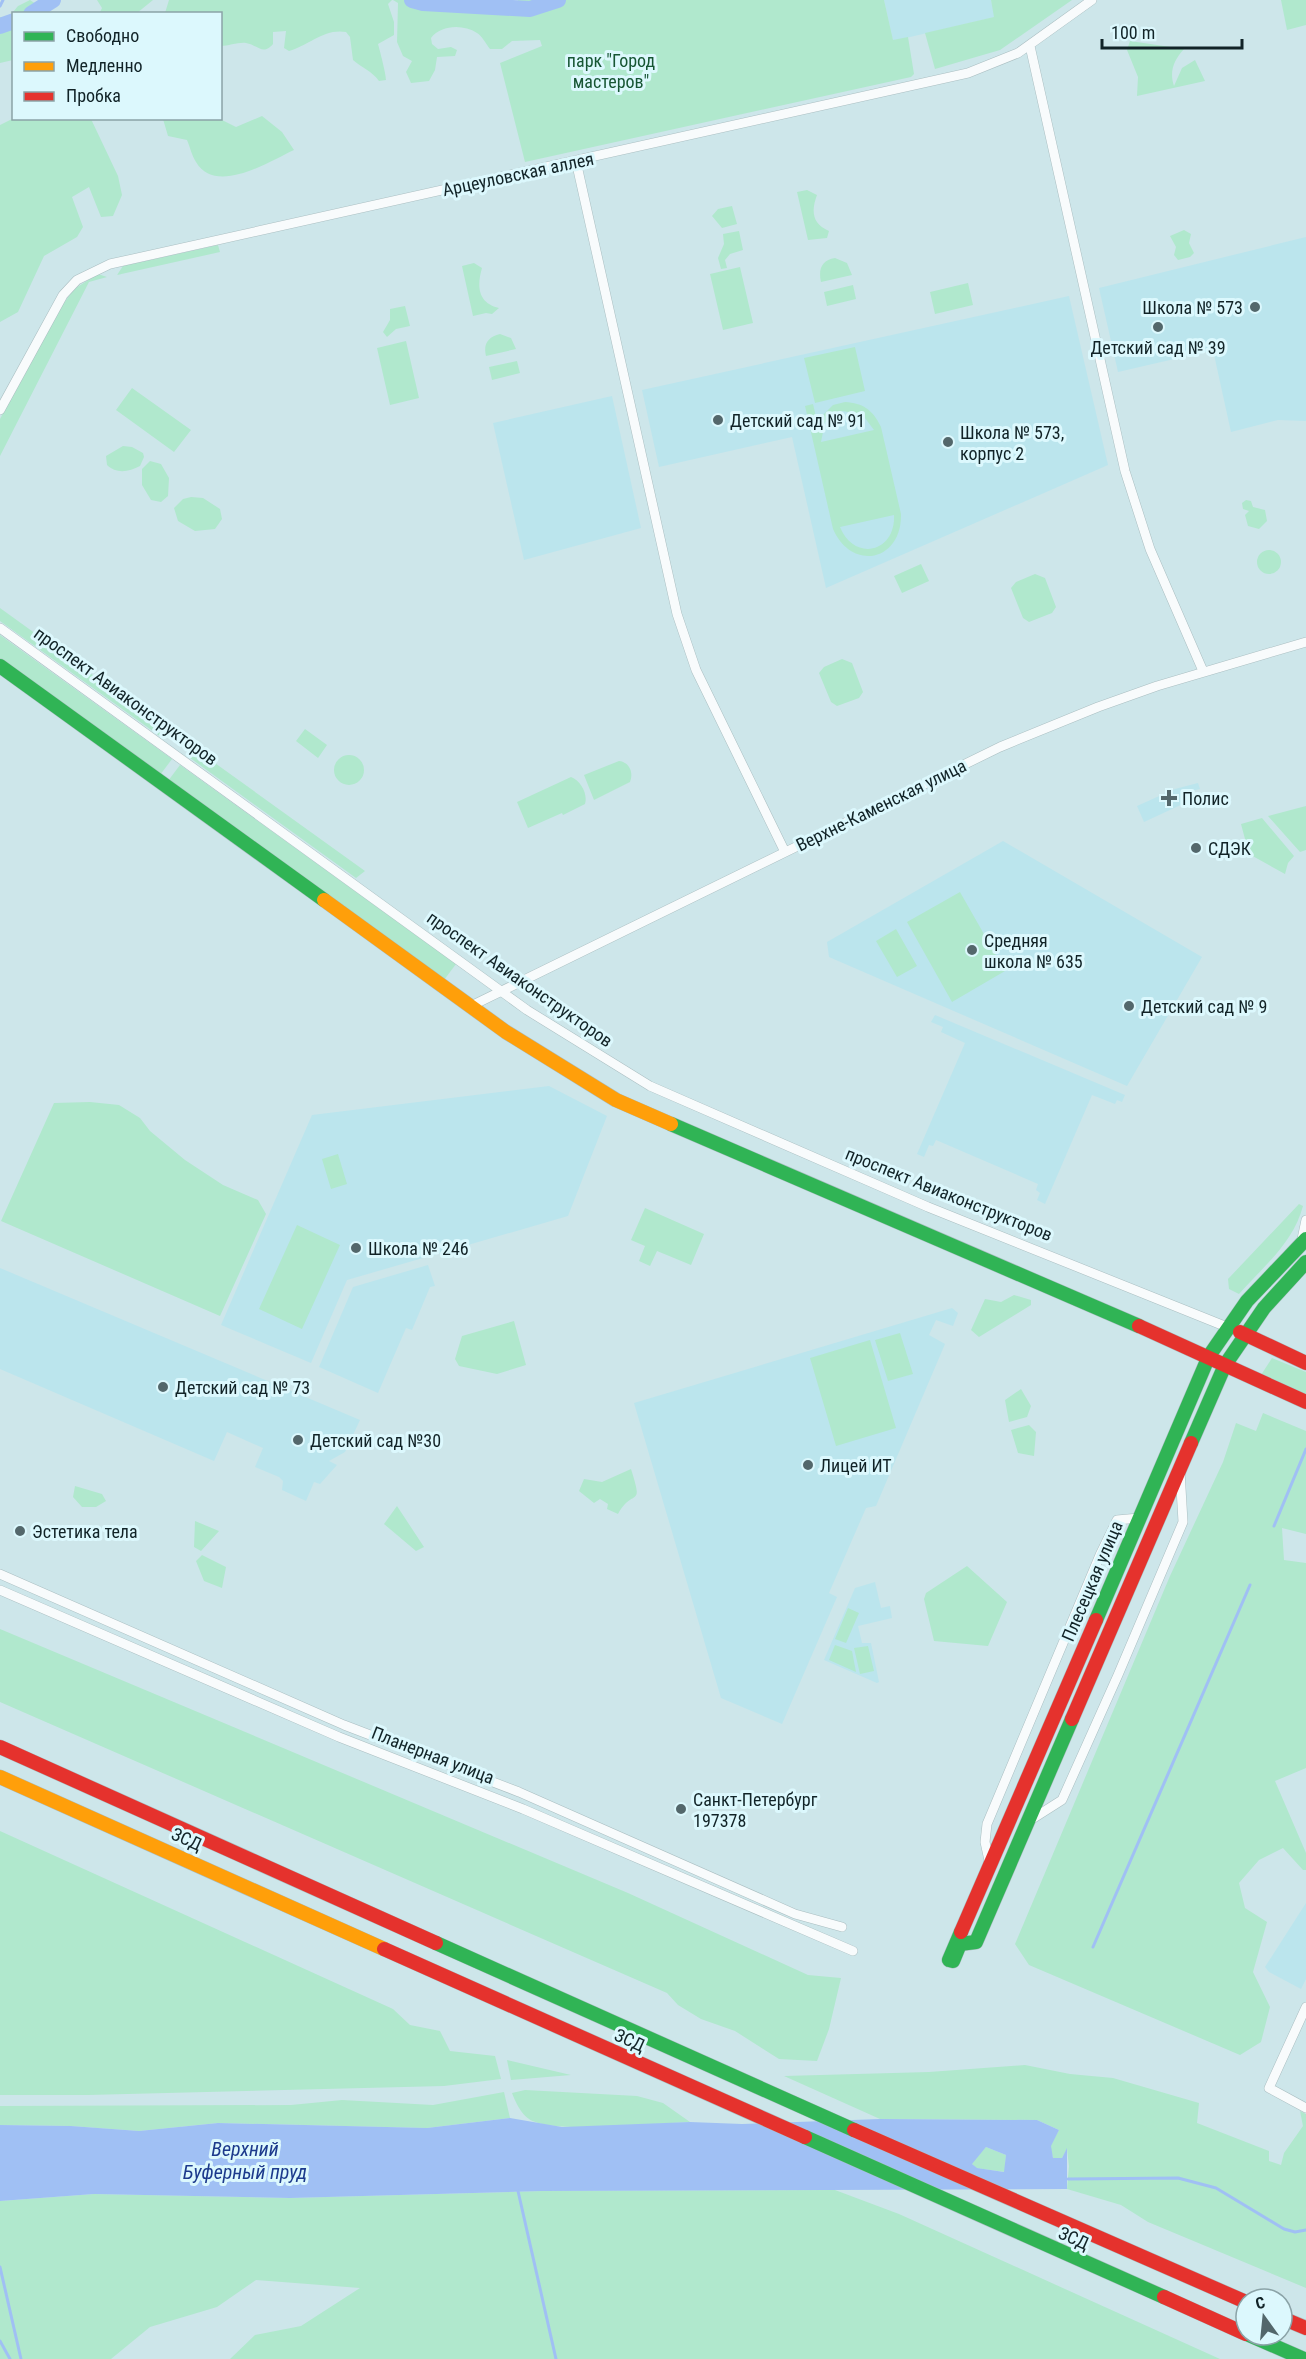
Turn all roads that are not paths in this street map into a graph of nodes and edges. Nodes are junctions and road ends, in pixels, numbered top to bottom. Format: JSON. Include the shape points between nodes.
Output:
{"nodes":[{"id":1,"x":1092,"y":0,"type":"edge"},
{"id":2,"x":1030,"y":46,"type":"junction"},
{"id":3,"x":576,"y":161,"type":"junction"},
{"id":4,"x":0,"y":410,"type":"edge"},
{"id":5,"x":0,"y":628,"type":"edge"},
{"id":6,"x":1306,"y":642,"type":"edge"},
{"id":7,"x":0,"y":666,"type":"edge"},
{"id":8,"x":1203,"y":671,"type":"junction"},
{"id":9,"x":785,"y":852,"type":"junction"},
{"id":10,"x":503,"y":991,"type":"junction"},
{"id":11,"x":471,"y":1006,"type":"junction"},
{"id":12,"x":1306,"y":1220,"type":"edge"},
{"id":13,"x":1304,"y":1241,"type":"edge"},
{"id":14,"x":1306,"y":1262,"type":"edge"},
{"id":15,"x":1227,"y":1327,"type":"junction"},
{"id":16,"x":1246,"y":1335,"type":"junction"},
{"id":17,"x":1209,"y":1356,"type":"junction"},
{"id":18,"x":1306,"y":1363,"type":"edge"},
{"id":19,"x":1225,"y":1365,"type":"junction"},
{"id":20,"x":1306,"y":1402,"type":"edge"},
{"id":21,"x":1180,"y":1469,"type":"junction"},
{"id":22,"x":1139,"y":1518,"type":"junction"},
{"id":23,"x":0,"y":1574,"type":"edge"},
{"id":24,"x":0,"y":1590,"type":"edge"},
{"id":25,"x":0,"y":1747,"type":"edge"},
{"id":26,"x":0,"y":1777,"type":"edge"},
{"id":27,"x":1029,"y":1821,"type":"junction"},
{"id":28,"x":990,"y":1865,"type":"junction"},
{"id":29,"x":842,"y":1927,"type":"dead end"},
{"id":30,"x":853,"y":1951,"type":"dead end"},
{"id":31,"x":1306,"y":2007,"type":"edge"},
{"id":32,"x":1306,"y":2108,"type":"edge"},
{"id":33,"x":1234,"y":2297,"type":"edge"},
{"id":34,"x":1234,"y":2328,"type":"edge"},
{"id":35,"x":1277,"y":2347,"type":"edge"},
{"id":36,"x":1304,"y":2359,"type":"edge"}],
"edges":[{"from":1,"to":2,"type":"street","name":"Арцеуловская аллея"},
{"from":2,"to":3,"type":"street","name":"Арцеуловская аллея","via":[[968,73]]},
{"from":2,"to":8,"type":"street","via":[[1128,483],[1150,549]]},
{"from":3,"to":4,"type":"street","name":"Арцеуловская аллея","via":[[93,270],[77,280],[57,303]]},
{"from":3,"to":9,"type":"street","via":[[677,614],[696,670]]},
{"from":5,"to":10,"type":"street","name":"проспект Авиаконструкторов"},
{"from":6,"to":8,"type":"street","name":"Верхне-Каменская улица"},
{"from":7,"to":11,"type":"main road"},
{"from":8,"to":9,"type":"street","name":"Верхне-Каменская улица","via":[[1043,729]]},
{"from":9,"to":10,"type":"street","name":"Верхне-Каменская улица"},
{"from":10,"to":11,"type":"street","name":"Верхне-Каменская улица"},
{"from":10,"to":15,"type":"street","name":"проспект Авиаконструкторов","via":[[650,1086],[928,1207]]},
{"from":11,"to":17,"type":"main road","via":[[566,1071],[642,1113]]},
{"from":12,"to":13,"type":"street"},
{"from":13,"to":15,"type":"main road","name":"Плесецкая улица"},
{"from":14,"to":16,"type":"main road","name":"Плесецкая улица","via":[[1264,1308]]},
{"from":15,"to":16,"type":"main road","name":"проспект Авиаконструкторов"},
{"from":15,"to":17,"type":"main road","name":"Плесецкая улица"},
{"from":16,"to":18,"type":"main road","name":"проспект Авиаконструкторов"},
{"from":16,"to":19,"type":"main road","name":"Плесецкая улица"},
{"from":17,"to":19,"type":"main road"},
{"from":17,"to":22,"type":"main road","name":"Плесецкая улица"},
{"from":19,"to":20,"type":"main road"},
{"from":19,"to":21,"type":"main road","name":"Плесецкая улица"},
{"from":21,"to":27,"type":"main road","name":"Плесецкая улица"},
{"from":21,"to":27,"type":"street","via":[[1183,1522],[1118,1674],[1062,1800]]},
{"from":22,"to":28,"type":"main road","name":"Плесецкая улица"},
{"from":22,"to":28,"type":"street","via":[[1117,1520],[1100,1555],[987,1824],[985,1842]]},
{"from":23,"to":29,"type":"street","name":"Планерная улица","via":[[344,1725],[519,1792],[795,1914]]},
{"from":24,"to":30,"type":"street","name":"Планерная улица","via":[[339,1737],[523,1809]]},
{"from":25,"to":33,"type":"main road","name":"ЗСД","via":[[612,2024]]},
{"from":26,"to":34,"type":"main road","name":"ЗСД"},
{"from":27,"to":28,"type":"main road","name":"Плесецкая улица","via":[[976,1942],[960,1944],[951,1960]]},
{"from":31,"to":32,"type":"street","via":[[1269,2088]]},
{"from":35,"to":36,"type":"main road","name":"ЗСД"}]}
